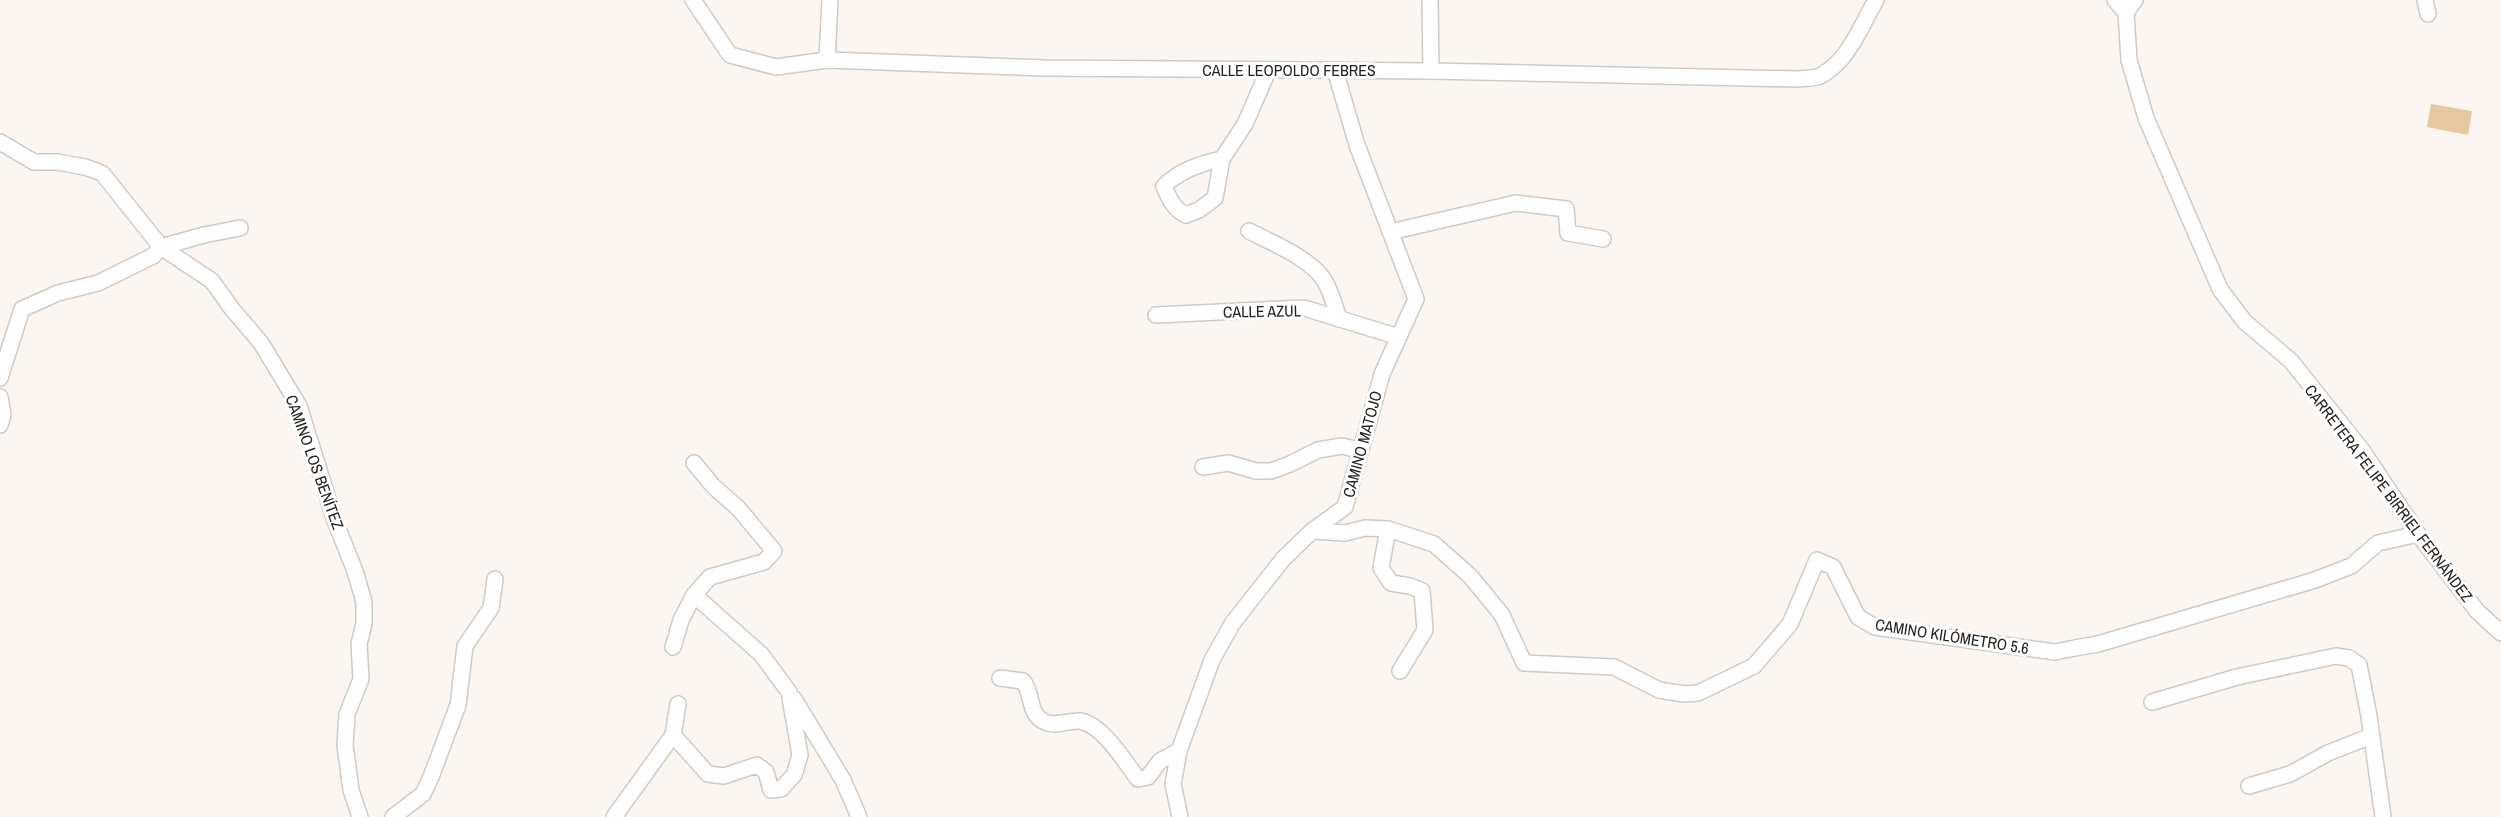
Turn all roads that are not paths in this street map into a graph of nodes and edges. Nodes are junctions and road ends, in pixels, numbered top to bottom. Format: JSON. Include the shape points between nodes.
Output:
{"nodes":[{"id":1,"x":693,"y":0,"type":"edge"},
{"id":2,"x":830,"y":0,"type":"edge"},
{"id":3,"x":1430,"y":0,"type":"edge"},
{"id":4,"x":1876,"y":0,"type":"edge"},
{"id":5,"x":2115,"y":0,"type":"edge"},
{"id":6,"x":2131,"y":7,"type":"edge"},
{"id":7,"x":827,"y":60,"type":"junction"},
{"id":8,"x":1268,"y":70,"type":"junction"},
{"id":9,"x":1335,"y":70,"type":"junction"},
{"id":10,"x":1431,"y":71,"type":"junction"},
{"id":11,"x":0,"y":142,"type":"edge"},
{"id":12,"x":1222,"y":159,"type":"dead end"},
{"id":13,"x":240,"y":228,"type":"dead end"},
{"id":14,"x":1249,"y":231,"type":"dead end"},
{"id":15,"x":1390,"y":232,"type":"junction"},
{"id":16,"x":1603,"y":239,"type":"dead end"},
{"id":17,"x":161,"y":247,"type":"junction"},
{"id":18,"x":1156,"y":315,"type":"dead end"},
{"id":19,"x":1340,"y":319,"type":"junction"},
{"id":20,"x":1399,"y":337,"type":"junction"},
{"id":21,"x":0,"y":378,"type":"edge"},
{"id":22,"x":0,"y":397,"type":"edge"},
{"id":23,"x":0,"y":425,"type":"edge"},
{"id":24,"x":1359,"y":450,"type":"junction"},
{"id":25,"x":694,"y":464,"type":"dead end"},
{"id":26,"x":1203,"y":467,"type":"dead end"},
{"id":27,"x":1388,"y":529,"type":"junction"},
{"id":28,"x":1312,"y":531,"type":"junction"},
{"id":29,"x":2418,"y":534,"type":"junction"},
{"id":30,"x":495,"y":579,"type":"dead end"},
{"id":31,"x":694,"y":594,"type":"junction"},
{"id":32,"x":2501,"y":633,"type":"edge"},
{"id":33,"x":673,"y":647,"type":"dead end"},
{"id":34,"x":1400,"y":670,"type":"dead end"},
{"id":35,"x":1000,"y":678,"type":"dead end"},
{"id":36,"x":789,"y":692,"type":"junction"},
{"id":37,"x":2152,"y":702,"type":"dead end"},
{"id":38,"x":678,"y":704,"type":"dead end"},
{"id":39,"x":673,"y":735,"type":"junction"},
{"id":40,"x":2372,"y":736,"type":"junction"},
{"id":41,"x":1179,"y":752,"type":"junction"},
{"id":42,"x":2249,"y":786,"type":"dead end"},
{"id":43,"x":360,"y":817,"type":"edge"},
{"id":44,"x":393,"y":817,"type":"edge"},
{"id":45,"x":614,"y":817,"type":"edge"},
{"id":46,"x":859,"y":817,"type":"edge"},
{"id":47,"x":1180,"y":817,"type":"edge"},
{"id":48,"x":2383,"y":817,"type":"edge"}],
"edges":[{"from":1,"to":7,"type":"street","name":"CALLE LEOPOLDO FEBRES","via":[[730,55],[776,67]]},
{"from":2,"to":7,"type":"street"},
{"from":3,"to":10,"type":"street"},
{"from":4,"to":10,"type":"street","name":"CALLE LEOPOLDO FEBRES","via":[[1844,56],[1818,77]]},
{"from":5,"to":6,"type":"street"},
{"from":6,"to":29,"type":"street","name":"CARRETERA FELIPE BIRRIEL FERNÁNDEZ","via":[[2129,60],[2146,118],[2220,289],[2244,321],[2298,370],[2362,450]]},
{"from":7,"to":8,"type":"street","name":"CALLE LEOPOLDO FEBRES"},
{"from":8,"to":9,"type":"street","name":"CALLE LEOPOLDO FEBRES"},
{"from":8,"to":12,"type":"street","via":[[1245,124]]},
{"from":9,"to":10,"type":"street","name":"CALLE LEOPOLDO FEBRES"},
{"from":9,"to":15,"type":"street","name":"CAMINO MATOJO","via":[[1357,145]]},
{"from":11,"to":17,"type":"street","name":"CAMINO LOS BENÍTEZ","via":[[34,162],[57,162],[102,173]]},
{"from":13,"to":17,"type":"street"},
{"from":14,"to":19,"type":"street","via":[[1312,267],[1323,278]]},
{"from":15,"to":16,"type":"street","via":[[1516,203],[1566,209],[1568,233]]},
{"from":15,"to":20,"type":"street","name":"CAMINO MATOJO","via":[[1416,299]]},
{"from":17,"to":21,"type":"street","via":[[153,256],[98,284],[58,293],[22,309]]},
{"from":17,"to":43,"type":"street","name":"CAMINO LOS BENÍTEZ","via":[[212,281],[272,360],[305,423],[364,602],[359,644],[361,679],[347,714],[345,745],[351,790]]},
{"from":18,"to":19,"type":"street","name":"CALLE AZUL","via":[[1304,308]]},
{"from":19,"to":20,"type":"street","name":"CALLE AZUL"},
{"from":20,"to":24,"type":"street","name":"CAMINO MATOJO","via":[[1382,374]]},
{"from":22,"to":23,"type":"street"},
{"from":24,"to":26,"type":"street","via":[[1342,446],[1318,450],[1271,471],[1228,463]]},
{"from":24,"to":28,"type":"street","name":"CAMINO MATOJO","via":[[1345,507]]},
{"from":25,"to":31,"type":"street","via":[[774,551],[764,562],[710,577]]},
{"from":27,"to":28,"type":"street","name":"CAMINO KILÓMETRO 5.6"},
{"from":27,"to":29,"type":"street","name":"CAMINO KILÓMETRO 5.6","via":[[1434,544],[1471,577],[1502,615],[1524,663],[1614,668],[1659,690],[1684,694],[1698,693],[1754,666],[1790,624],[1817,560],[1833,567],[1858,617],[1875,627],[2055,652],[2098,644],[2315,580],[2351,566],[2378,543]]},
{"from":27,"to":34,"type":"street","via":[[1381,568],[1391,584],[1422,591],[1425,617],[1425,630]]},
{"from":28,"to":41,"type":"street","name":"CAMINO MATOJO","via":[[1265,581],[1232,624],[1212,660]]},
{"from":29,"to":32,"type":"street","name":"CARRETERA FELIPE BIRRIEL FERNÁNDEZ","via":[[2478,611]]},
{"from":30,"to":44,"type":"street","via":[[491,608],[465,646],[458,705],[431,777],[423,794]]},
{"from":31,"to":33,"type":"street"},
{"from":31,"to":36,"type":"street","via":[[761,654]]},
{"from":35,"to":41,"type":"street","via":[[1023,681],[1029,688],[1036,715],[1044,723],[1079,721],[1094,725],[1138,779],[1148,777],[1160,761]]},
{"from":36,"to":39,"type":"street","via":[[800,755],[794,775],[781,789],[771,790],[766,772],[757,765],[724,776],[708,774]]},
{"from":36,"to":46,"type":"street","via":[[843,780]]},
{"from":37,"to":40,"type":"street","via":[[2237,677],[2337,656],[2359,665]]},
{"from":38,"to":39,"type":"street"},
{"from":39,"to":45,"type":"street"},
{"from":40,"to":42,"type":"street","via":[[2328,753],[2290,774]]},
{"from":40,"to":48,"type":"street"},
{"from":41,"to":47,"type":"street","name":"CAMINO MATOJO","via":[[1173,784]]}]}
